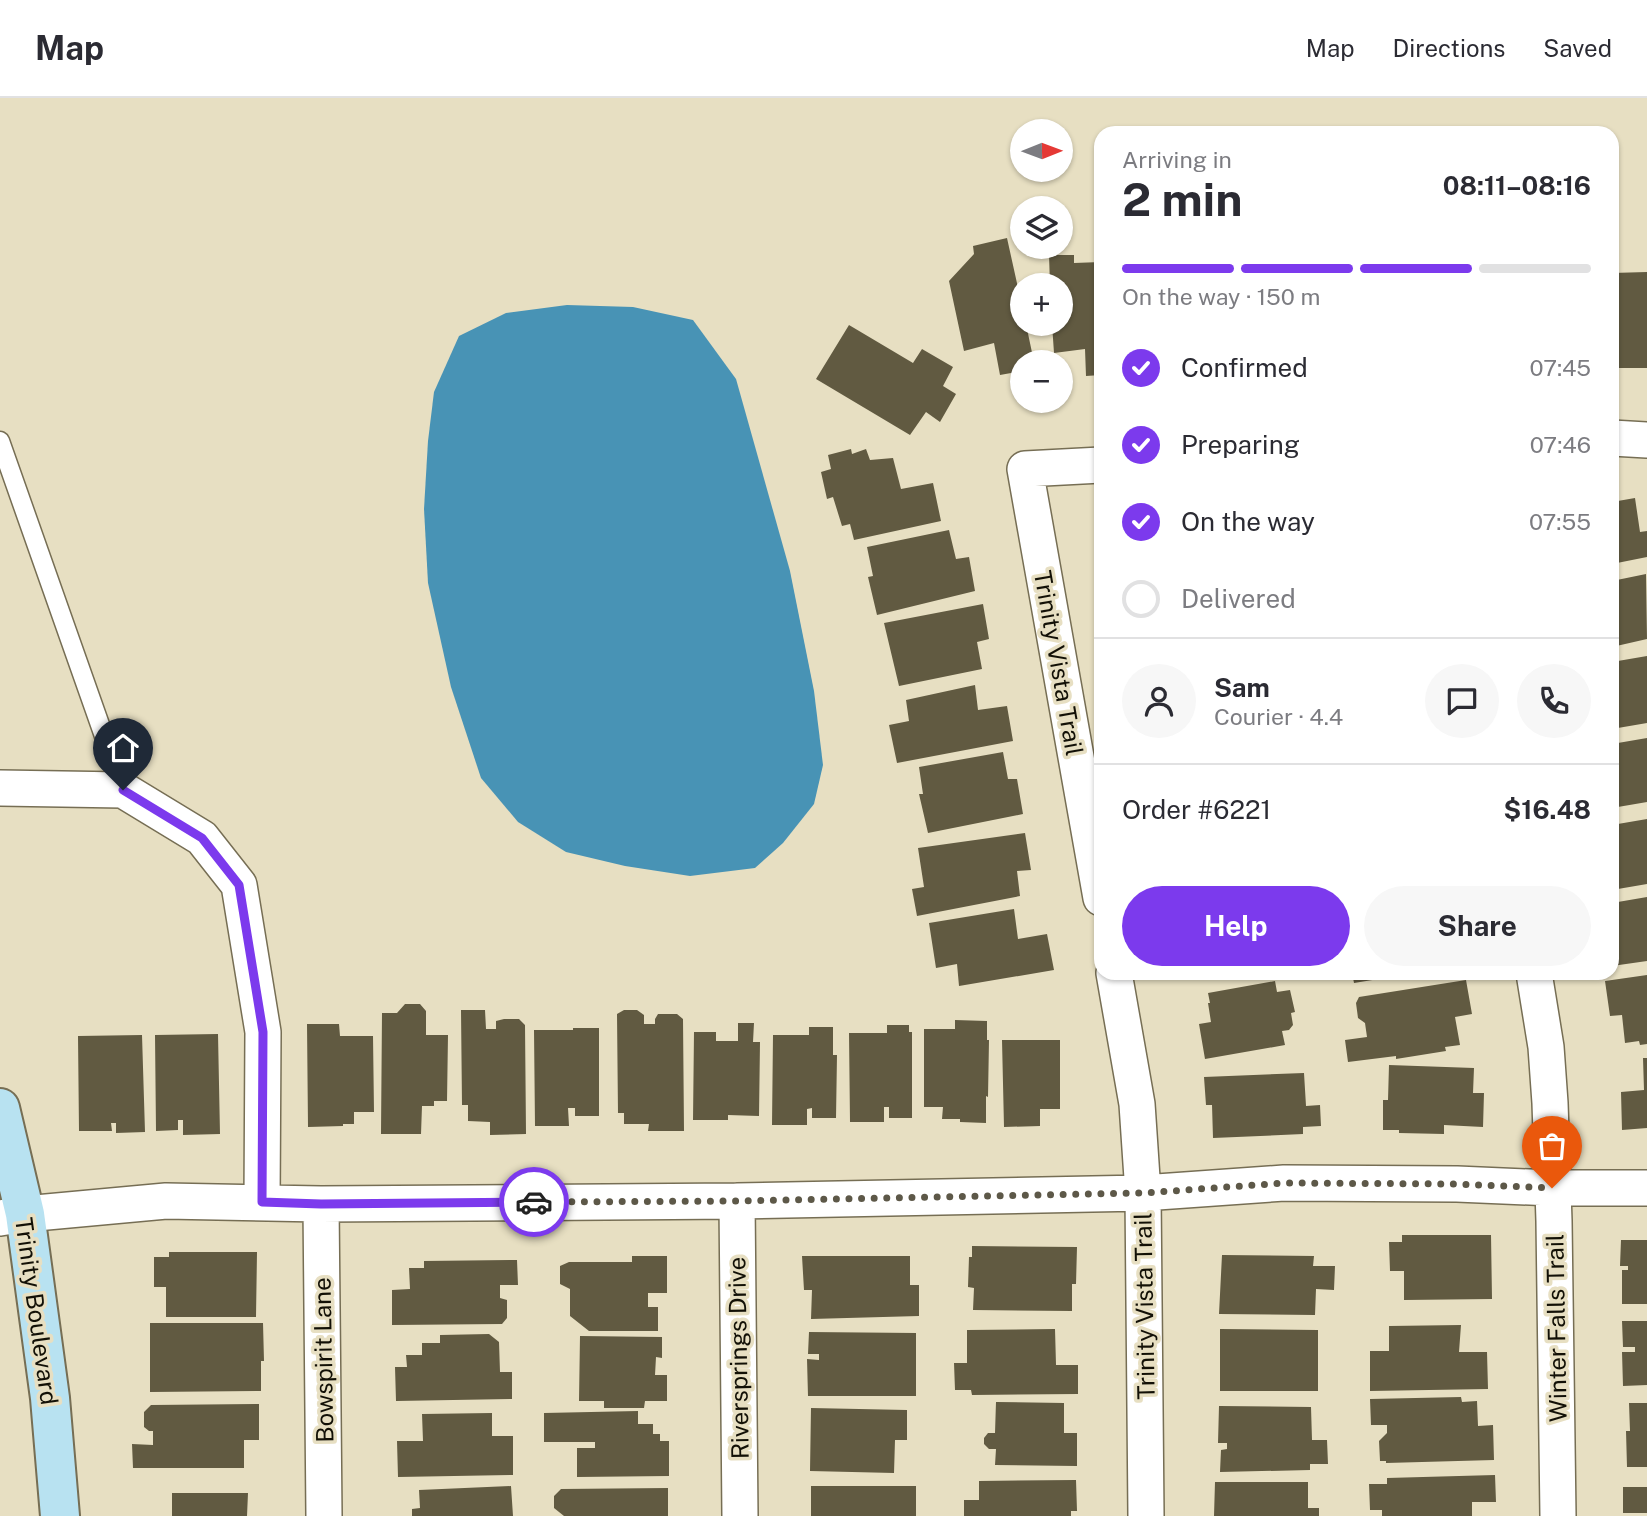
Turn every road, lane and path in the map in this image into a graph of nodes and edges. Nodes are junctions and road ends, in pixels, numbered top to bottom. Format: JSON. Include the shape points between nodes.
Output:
{"nodes":[{"id":1,"x":1619,"y":438,"type":"edge"},
{"id":2,"x":1647,"y":440,"type":"edge"},
{"id":3,"x":0,"y":441,"type":"edge"},
{"id":4,"x":1094,"y":464,"type":"edge"},
{"id":5,"x":0,"y":788,"type":"edge"},
{"id":6,"x":123,"y":790,"type":"junction"},
{"id":7,"x":1094,"y":858,"type":"edge"},
{"id":8,"x":1115,"y":980,"type":"edge"},
{"id":9,"x":1535,"y":980,"type":"edge"},
{"id":10,"x":0,"y":1108,"type":"edge"},
{"id":11,"x":1552,"y":1188,"type":"junction"},
{"id":12,"x":1647,"y":1188,"type":"edge"},
{"id":13,"x":1143,"y":1193,"type":"junction"},
{"id":14,"x":737,"y":1201,"type":"junction"},
{"id":15,"x":262,"y":1202,"type":"junction"},
{"id":16,"x":321,"y":1204,"type":"junction"},
{"id":17,"x":13,"y":1216,"type":"edge"},
{"id":18,"x":61,"y":1516,"type":"edge"},
{"id":19,"x":324,"y":1516,"type":"edge"},
{"id":20,"x":740,"y":1516,"type":"edge"},
{"id":21,"x":1146,"y":1516,"type":"edge"},
{"id":22,"x":1558,"y":1516,"type":"edge"}],
"edges":[{"from":1,"to":2,"type":"street"},
{"from":3,"to":6,"type":"lane"},
{"from":4,"to":7,"type":"street","name":"Trinity Vista Trail","via":[[1025,469]]},
{"from":5,"to":6,"type":"street"},
{"from":6,"to":15,"type":"street","via":[[202,838],[239,885],[263,1032]]},
{"from":8,"to":13,"type":"street","name":"Trinity Vista Trail","via":[[1137,1104]]},
{"from":9,"to":11,"type":"street","name":"Winter Falls Trail","via":[[1546,1047]]},
{"from":10,"to":17,"type":"main road","name":"Trinity Boulevard"},
{"from":11,"to":12,"type":"street"},
{"from":11,"to":13,"type":"street","via":[[1284,1183]]},
{"from":11,"to":22,"type":"street","name":"Winter Falls Trail"},
{"from":13,"to":14,"type":"street"},
{"from":13,"to":21,"type":"street","name":"Trinity Vista Trail"},
{"from":14,"to":16,"type":"street"},
{"from":14,"to":20,"type":"street","name":"Riversprings Drive"},
{"from":15,"to":16,"type":"street"},
{"from":15,"to":17,"type":"street","via":[[166,1201]]},
{"from":16,"to":19,"type":"street","name":"Bowspirit Lane"},
{"from":17,"to":18,"type":"main road","name":"Trinity Boulevard","via":[[50,1398]]}]}
